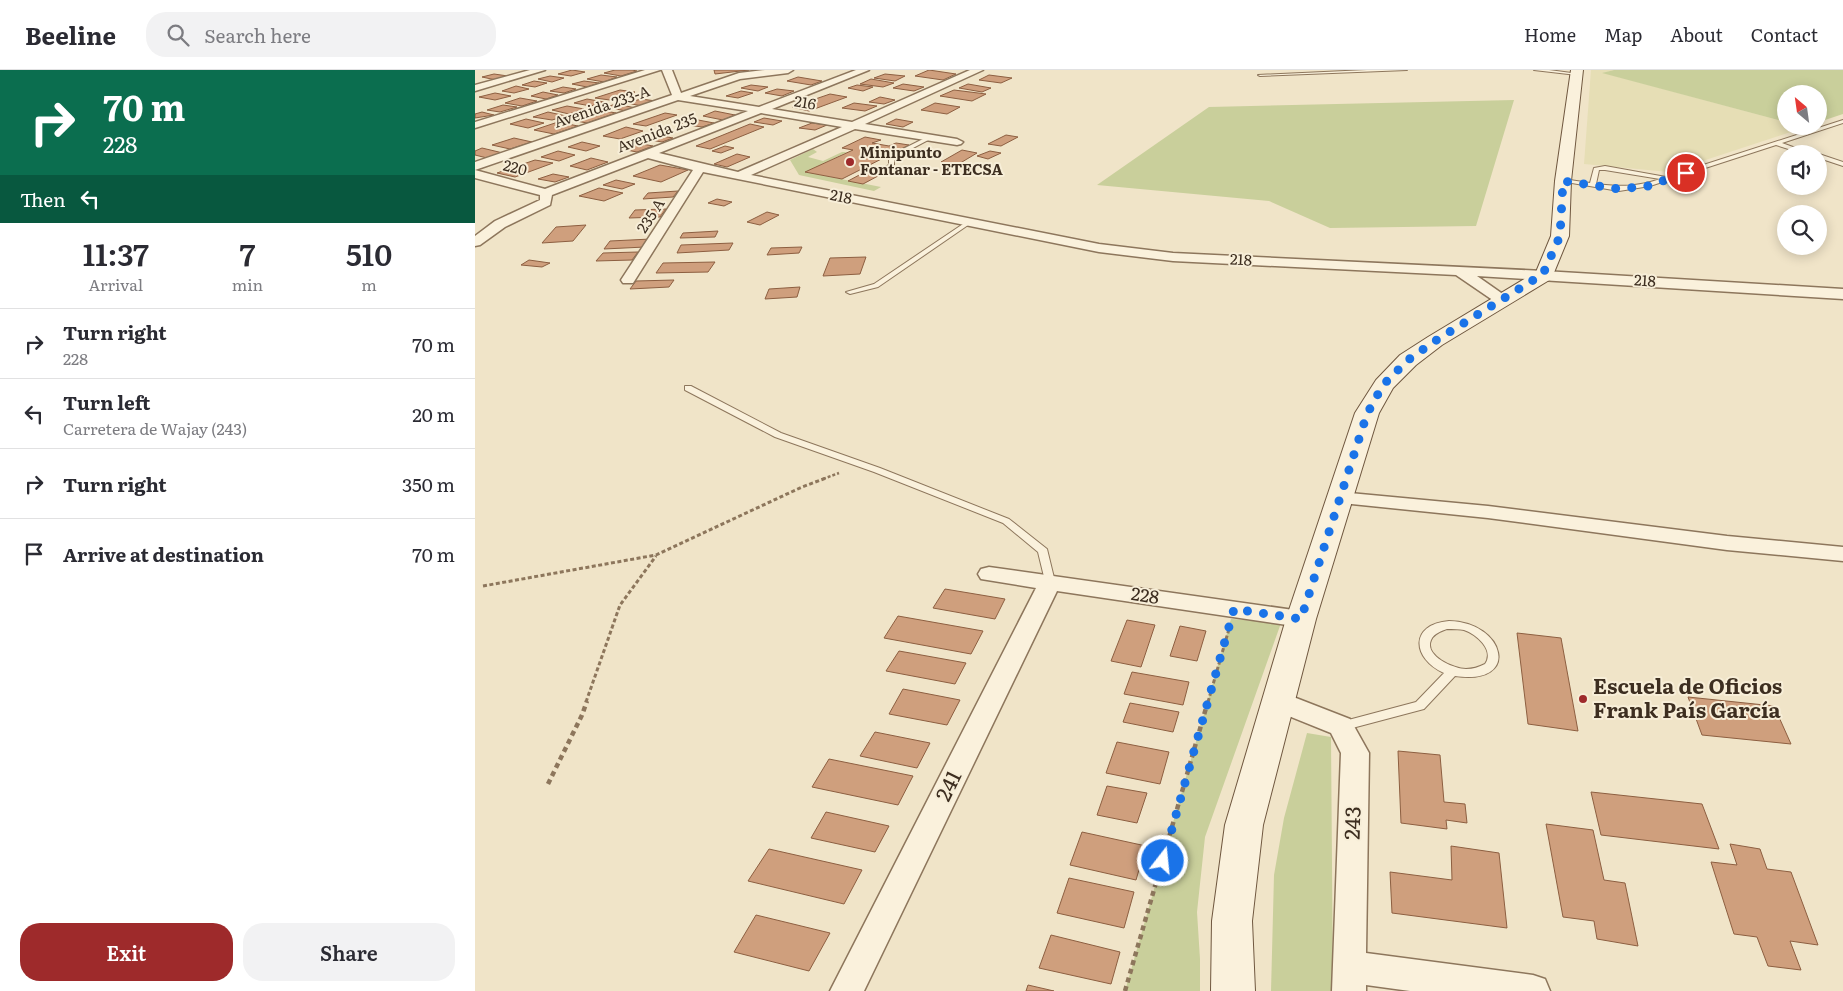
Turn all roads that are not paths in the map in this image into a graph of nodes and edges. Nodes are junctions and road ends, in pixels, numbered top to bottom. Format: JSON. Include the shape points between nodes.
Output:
{"nodes":[{"id":1,"x":539,"y":70,"type":"edge"},
{"id":2,"x":655,"y":70,"type":"edge"},
{"id":3,"x":667,"y":70,"type":"edge"},
{"id":4,"x":789,"y":70,"type":"edge"},
{"id":5,"x":864,"y":70,"type":"edge"},
{"id":6,"x":978,"y":70,"type":"edge"},
{"id":7,"x":1405,"y":70,"type":"edge"},
{"id":8,"x":1536,"y":70,"type":"edge"},
{"id":9,"x":1353,"y":71,"type":"edge"},
{"id":10,"x":1577,"y":72,"type":"edge"},
{"id":11,"x":1260,"y":74,"type":"dead end"},
{"id":12,"x":739,"y":76,"type":"junction"},
{"id":13,"x":682,"y":83,"type":"junction"},
{"id":14,"x":475,"y":88,"type":"edge"},
{"id":15,"x":678,"y":97,"type":"junction"},
{"id":16,"x":759,"y":110,"type":"junction"},
{"id":17,"x":1843,"y":121,"type":"edge"},
{"id":18,"x":475,"y":125,"type":"edge"},
{"id":19,"x":853,"y":126,"type":"junction"},
{"id":20,"x":929,"y":138,"type":"junction"},
{"id":21,"x":957,"y":142,"type":"dead end"},
{"id":22,"x":1777,"y":143,"type":"junction"},
{"id":23,"x":1783,"y":145,"type":"edge"},
{"id":24,"x":648,"y":154,"type":"junction"},
{"id":25,"x":1827,"y":159,"type":"edge"},
{"id":26,"x":1843,"y":164,"type":"edge"},
{"id":27,"x":475,"y":166,"type":"edge"},
{"id":28,"x":700,"y":168,"type":"junction"},
{"id":29,"x":880,"y":172,"type":"dead end"},
{"id":30,"x":475,"y":174,"type":"edge"},
{"id":31,"x":739,"y":176,"type":"junction"},
{"id":32,"x":1667,"y":179,"type":"junction"},
{"id":33,"x":1563,"y":181,"type":"junction"},
{"id":34,"x":1593,"y":185,"type":"junction"},
{"id":35,"x":546,"y":192,"type":"junction"},
{"id":36,"x":968,"y":222,"type":"junction"},
{"id":37,"x":475,"y":242,"type":"edge"},
{"id":38,"x":1459,"y":271,"type":"junction"},
{"id":39,"x":1543,"y":274,"type":"junction"},
{"id":40,"x":628,"y":280,"type":"dead end"},
{"id":41,"x":850,"y":292,"type":"dead end"},
{"id":42,"x":1843,"y":294,"type":"edge"},
{"id":43,"x":1501,"y":300,"type":"junction"},
{"id":44,"x":688,"y":388,"type":"dead end"},
{"id":45,"x":1339,"y":498,"type":"junction"},
{"id":46,"x":1843,"y":554,"type":"edge"},
{"id":47,"x":989,"y":574,"type":"dead end"},
{"id":48,"x":1050,"y":582,"type":"junction"},
{"id":49,"x":1301,"y":619,"type":"junction"},
{"id":50,"x":1452,"y":672,"type":"junction"},
{"id":51,"x":1277,"y":701,"type":"junction"},
{"id":52,"x":1341,"y":726,"type":"junction"},
{"id":53,"x":1349,"y":979,"type":"edge"},
{"id":54,"x":847,"y":991,"type":"edge"},
{"id":55,"x":1233,"y":991,"type":"edge"},
{"id":56,"x":1533,"y":991,"type":"edge"}],
"edges":[{"from":1,"to":14,"type":"street"},
{"from":2,"to":18,"type":"street"},
{"from":3,"to":13,"type":"street"},
{"from":4,"to":12,"type":"street","name":"Avenida 233-A"},
{"from":5,"to":16,"type":"street","name":"Avenida 235"},
{"from":6,"to":19,"type":"street"},
{"from":7,"to":9,"type":"lane"},
{"from":8,"to":10,"type":"lane"},
{"from":9,"to":11,"type":"lane"},
{"from":10,"to":33,"type":"main road"},
{"from":12,"to":13,"type":"street","name":"Avenida 233-A"},
{"from":12,"to":15,"type":"street","name":"Avenida 233-A"},
{"from":13,"to":15,"type":"street"},
{"from":15,"to":16,"type":"street","name":"216"},
{"from":15,"to":27,"type":"street","name":"Avenida 233-A"},
{"from":16,"to":19,"type":"street","name":"216"},
{"from":16,"to":24,"type":"street","name":"Avenida 235"},
{"from":17,"to":22,"type":"lane"},
{"from":19,"to":20,"type":"street","name":"216"},
{"from":19,"to":31,"type":"street"},
{"from":20,"to":21,"type":"street","name":"216"},
{"from":20,"to":29,"type":"lane","via":[[891,157],[892,166]]},
{"from":22,"to":23,"type":"lane"},
{"from":22,"to":32,"type":"lane"},
{"from":24,"to":28,"type":"street","name":"218"},
{"from":24,"to":35,"type":"street","name":"Avenida 235"},
{"from":25,"to":26,"type":"lane"},
{"from":28,"to":31,"type":"street","name":"218"},
{"from":28,"to":40,"type":"street","name":"235 A"},
{"from":30,"to":35,"type":"street","name":"220"},
{"from":31,"to":36,"type":"street","name":"218"},
{"from":32,"to":34,"type":"lane","via":[[1648,186],[1619,189]]},
{"from":32,"to":34,"type":"lane","via":[[1605,168],[1596,169]]},
{"from":33,"to":34,"type":"lane"},
{"from":33,"to":39,"type":"main road","via":[[1560,236]]},
{"from":35,"to":37,"type":"street","via":[[546,202],[500,224]]},
{"from":36,"to":38,"type":"street","name":"218","via":[[1099,248],[1173,256]]},
{"from":36,"to":41,"type":"lane","via":[[876,286]]},
{"from":38,"to":39,"type":"street","name":"218"},
{"from":38,"to":43,"type":"street"},
{"from":39,"to":42,"type":"street","name":"218"},
{"from":39,"to":43,"type":"main road"},
{"from":43,"to":45,"type":"main road","via":[[1408,360],[1383,385],[1367,414]]},
{"from":44,"to":48,"type":"lane","via":[[778,435],[1006,521],[1043,551]]},
{"from":45,"to":46,"type":"street","via":[[1488,512],[1727,543]]},
{"from":45,"to":49,"type":"main road"},
{"from":47,"to":48,"type":"street","name":"228"},
{"from":48,"to":49,"type":"street","name":"228"},
{"from":48,"to":54,"type":"street","name":"241"},
{"from":49,"to":51,"type":"main road"},
{"from":50,"to":50,"type":"lane","via":[[1470,674],[1486,670],[1495,656],[1487,639],[1468,627],[1457,625],[1446,625],[1429,632],[1425,638],[1426,654],[1441,668]]},
{"from":50,"to":52,"type":"lane","via":[[1420,706]]},
{"from":51,"to":52,"type":"street"},
{"from":51,"to":55,"type":"main road","via":[[1244,825],[1232,922]]},
{"from":52,"to":53,"type":"street","name":"243","via":[[1355,753]]},
{"from":53,"to":56,"type":"street"}]}
